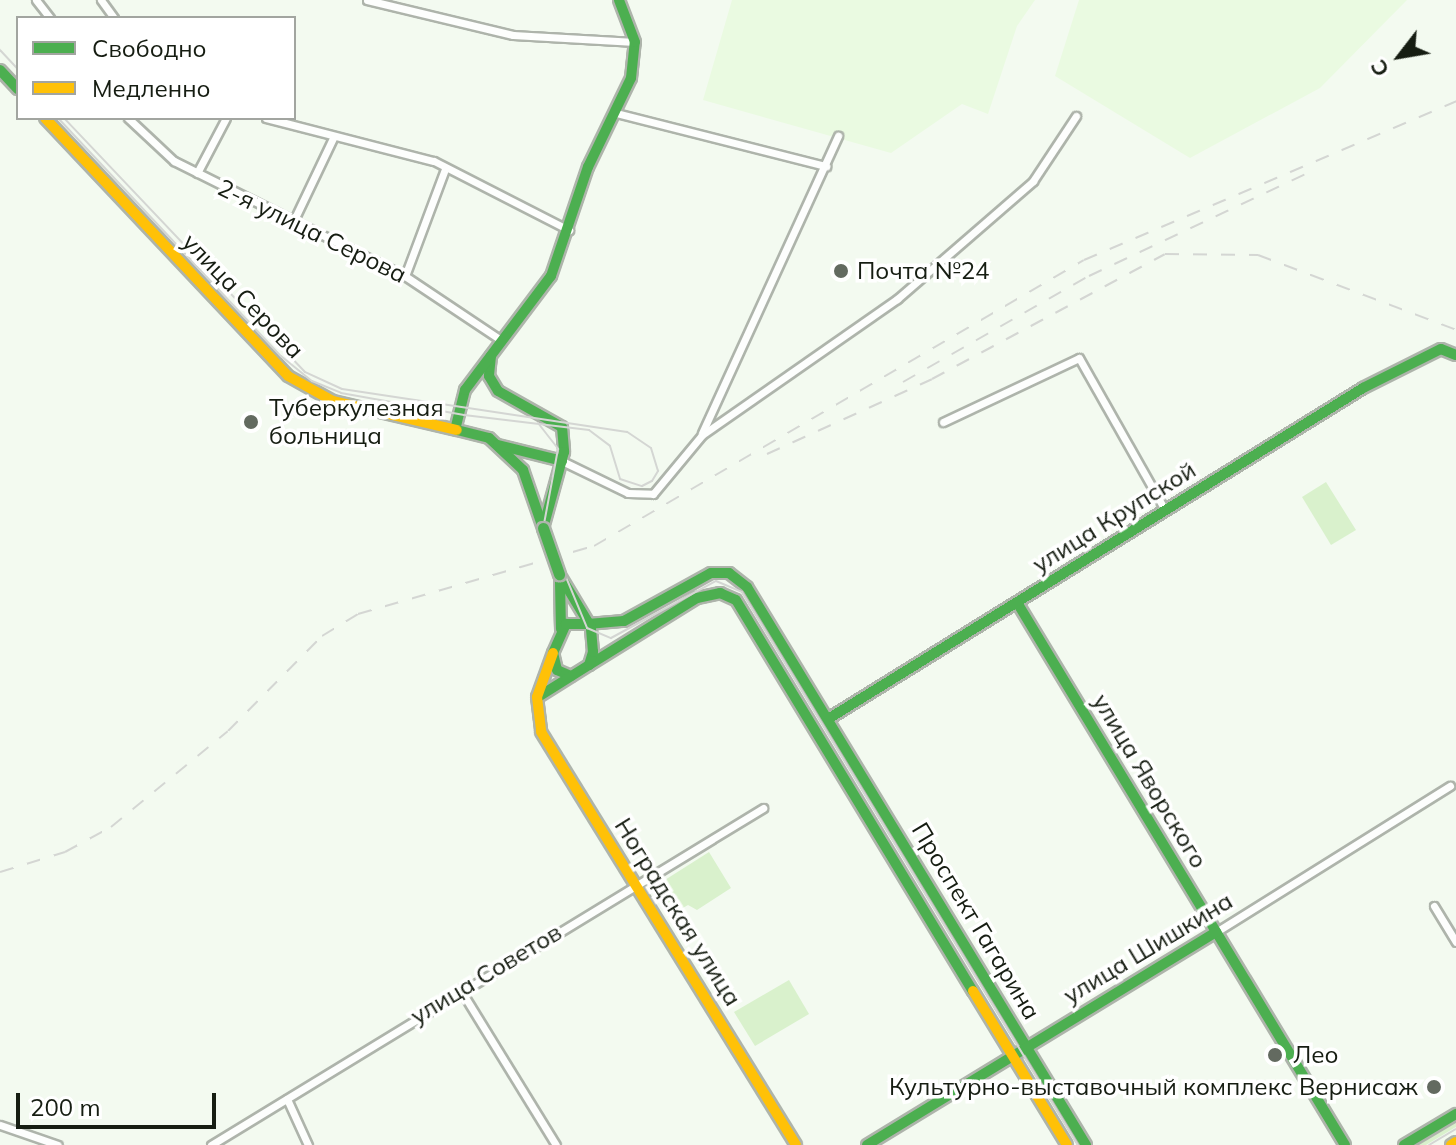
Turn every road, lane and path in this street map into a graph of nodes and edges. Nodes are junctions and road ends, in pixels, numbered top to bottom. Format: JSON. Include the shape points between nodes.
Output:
{"nodes":[{"id":1,"x":36,"y":0,"type":"edge"},
{"id":2,"x":367,"y":0,"type":"edge"},
{"id":3,"x":619,"y":0,"type":"edge"},
{"id":4,"x":48,"y":16,"type":"edge"},
{"id":5,"x":635,"y":42,"type":"junction"},
{"id":6,"x":0,"y":70,"type":"edge"},
{"id":7,"x":16,"y":87,"type":"edge"},
{"id":8,"x":616,"y":113,"type":"junction"},
{"id":9,"x":1076,"y":116,"type":"dead end"},
{"id":10,"x":47,"y":120,"type":"edge"},
{"id":11,"x":130,"y":120,"type":"edge"},
{"id":12,"x":225,"y":120,"type":"edge"},
{"id":13,"x":273,"y":120,"type":"edge"},
{"id":14,"x":838,"y":136,"type":"dead end"},
{"id":15,"x":333,"y":138,"type":"junction"},
{"id":16,"x":826,"y":166,"type":"junction"},
{"id":17,"x":445,"y":169,"type":"junction"},
{"id":18,"x":197,"y":173,"type":"junction"},
{"id":19,"x":293,"y":222,"type":"junction"},
{"id":20,"x":569,"y":230,"type":"junction"},
{"id":21,"x":405,"y":276,"type":"junction"},
{"id":22,"x":501,"y":340,"type":"junction"},
{"id":23,"x":1456,"y":346,"type":"edge"},
{"id":24,"x":1441,"y":349,"type":"junction"},
{"id":25,"x":492,"y":351,"type":"junction"},
{"id":26,"x":1456,"y":355,"type":"edge"},
{"id":27,"x":943,"y":422,"type":"dead end"},
{"id":28,"x":456,"y":426,"type":"junction"},
{"id":29,"x":702,"y":435,"type":"junction"},
{"id":30,"x":498,"y":445,"type":"junction"},
{"id":31,"x":562,"y":461,"type":"junction"},
{"id":32,"x":1165,"y":510,"type":"junction"},
{"id":33,"x":543,"y":528,"type":"junction"},
{"id":34,"x":559,"y":574,"type":"junction"},
{"id":35,"x":1018,"y":604,"type":"junction"},
{"id":36,"x":588,"y":624,"type":"junction"},
{"id":37,"x":561,"y":629,"type":"junction"},
{"id":38,"x":553,"y":653,"type":"junction"},
{"id":39,"x":589,"y":665,"type":"junction"},
{"id":40,"x":571,"y":676,"type":"junction"},
{"id":41,"x":537,"y":697,"type":"junction"},
{"id":42,"x":828,"y":719,"type":"junction"},
{"id":43,"x":814,"y":727,"type":"junction"},
{"id":44,"x":1450,"y":786,"type":"dead end"},
{"id":45,"x":763,"y":808,"type":"dead end"},
{"id":46,"x":635,"y":885,"type":"junction"},
{"id":47,"x":1434,"y":906,"type":"dead end"},
{"id":48,"x":1216,"y":932,"type":"junction"},
{"id":49,"x":1456,"y":942,"type":"edge"},
{"id":50,"x":460,"y":989,"type":"junction"},
{"id":51,"x":1026,"y":1046,"type":"junction"},
{"id":52,"x":1012,"y":1055,"type":"junction"},
{"id":53,"x":287,"y":1099,"type":"junction"},
{"id":54,"x":1456,"y":1114,"type":"edge"},
{"id":55,"x":0,"y":1125,"type":"edge"},
{"id":56,"x":58,"y":1145,"type":"edge"},
{"id":57,"x":211,"y":1145,"type":"edge"},
{"id":58,"x":308,"y":1145,"type":"edge"},
{"id":59,"x":556,"y":1145,"type":"edge"},
{"id":60,"x":796,"y":1145,"type":"edge"},
{"id":61,"x":867,"y":1145,"type":"edge"},
{"id":62,"x":1067,"y":1145,"type":"edge"},
{"id":63,"x":1086,"y":1145,"type":"edge"},
{"id":64,"x":1345,"y":1145,"type":"edge"},
{"id":65,"x":1404,"y":1145,"type":"edge"}],
"edges":[{"from":1,"to":4,"type":"street"},
{"from":2,"to":5,"type":"street","via":[[513,35]]},
{"from":3,"to":5,"type":"main road"},
{"from":5,"to":8,"type":"main road"},
{"from":6,"to":7,"type":"main road"},
{"from":8,"to":16,"type":"street"},
{"from":8,"to":20,"type":"main road","via":[[588,167]]},
{"from":9,"to":29,"type":"street","via":[[1033,181],[897,299]]},
{"from":10,"to":28,"type":"main road","name":"улица Серова","via":[[299,384],[333,401]]},
{"from":11,"to":18,"type":"street","name":"2-я улица Серова","via":[[166,156]]},
{"from":12,"to":18,"type":"street"},
{"from":13,"to":15,"type":"street"},
{"from":14,"to":16,"type":"street"},
{"from":15,"to":17,"type":"street","via":[[373,142]]},
{"from":15,"to":19,"type":"street"},
{"from":16,"to":29,"type":"street"},
{"from":17,"to":20,"type":"street"},
{"from":17,"to":21,"type":"street"},
{"from":18,"to":19,"type":"street","name":"2-я улица Серова"},
{"from":19,"to":21,"type":"street","name":"2-я улица Серова"},
{"from":20,"to":22,"type":"main road","via":[[536,301]]},
{"from":21,"to":22,"type":"street","name":"2-я улица Серова"},
{"from":22,"to":25,"type":"main road"},
{"from":23,"to":24,"type":"street"},
{"from":24,"to":26,"type":"main road"},
{"from":24,"to":32,"type":"main road","name":"улица Крупской"},
{"from":25,"to":28,"type":"main road","via":[[465,390]]},
{"from":25,"to":31,"type":"main road","via":[[489,376],[498,391],[561,425]]},
{"from":27,"to":32,"type":"street","via":[[1079,358]]},
{"from":28,"to":30,"type":"main road","name":"улица Серова"},
{"from":29,"to":31,"type":"street","via":[[644,496]]},
{"from":30,"to":31,"type":"main road"},
{"from":30,"to":33,"type":"main road","via":[[527,477]]},
{"from":31,"to":33,"type":"main road"},
{"from":32,"to":35,"type":"main road","name":"улица Крупской"},
{"from":33,"to":34,"type":"main road","bridge":true},
{"from":34,"to":36,"type":"main road"},
{"from":34,"to":37,"type":"main road"},
{"from":35,"to":42,"type":"main road","name":"улица Крупской"},
{"from":35,"to":48,"type":"main road","name":"улица Яворского"},
{"from":36,"to":37,"type":"main road","via":[[574,621]]},
{"from":36,"to":39,"type":"main road","via":[[594,637]]},
{"from":36,"to":42,"type":"main road","via":[[624,621],[693,580],[729,573],[747,587]]},
{"from":37,"to":38,"type":"main road"},
{"from":38,"to":40,"type":"main road","via":[[557,670]]},
{"from":38,"to":41,"type":"main road"},
{"from":39,"to":40,"type":"main road"},
{"from":39,"to":43,"type":"main road","via":[[693,600],[726,594]]},
{"from":40,"to":41,"type":"main road"},
{"from":41,"to":46,"type":"main road","name":"Ноградская улица","via":[[541,732]]},
{"from":42,"to":43,"type":"street","name":"улица Крупской"},
{"from":42,"to":51,"type":"main road","name":"Проспект Гагарина"},
{"from":43,"to":52,"type":"main road","name":"Проспект Гагарина"},
{"from":44,"to":48,"type":"street","name":"улица Шишкина"},
{"from":45,"to":46,"type":"street","name":"улица Советов"},
{"from":46,"to":50,"type":"street","name":"улица Советов"},
{"from":46,"to":60,"type":"main road","name":"Ноградская улица"},
{"from":47,"to":49,"type":"street"},
{"from":48,"to":51,"type":"main road","name":"улица Шишкина"},
{"from":48,"to":64,"type":"main road","name":"улица Яворского"},
{"from":50,"to":53,"type":"street","name":"улица Советов"},
{"from":50,"to":59,"type":"street"},
{"from":51,"to":52,"type":"main road","name":"улица Шишкина"},
{"from":51,"to":63,"type":"main road","name":"Проспект Гагарина"},
{"from":52,"to":61,"type":"main road","name":"улица Шишкина"},
{"from":52,"to":62,"type":"main road","name":"Проспект Гагарина"},
{"from":53,"to":57,"type":"street","name":"улица Советов"},
{"from":53,"to":58,"type":"street"},
{"from":54,"to":65,"type":"main road"},
{"from":55,"to":56,"type":"street"}]}
